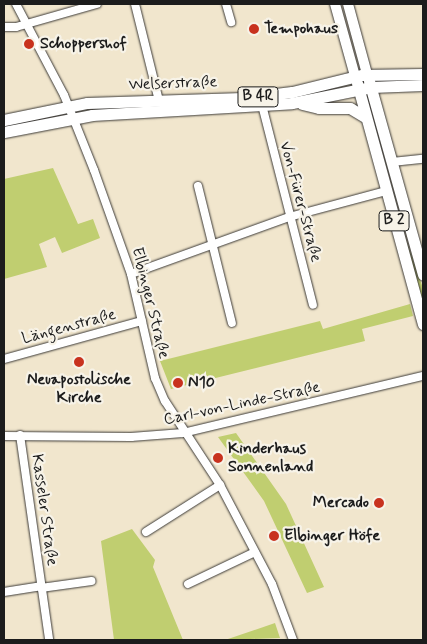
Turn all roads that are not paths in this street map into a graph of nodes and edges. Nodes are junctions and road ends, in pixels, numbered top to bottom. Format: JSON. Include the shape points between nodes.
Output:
{"nodes":[{"id":1,"x":16,"y":4,"type":"edge"},
{"id":2,"x":97,"y":4,"type":"edge"},
{"id":3,"x":134,"y":4,"type":"edge"},
{"id":4,"x":226,"y":4,"type":"edge"},
{"id":5,"x":334,"y":4,"type":"edge"},
{"id":6,"x":348,"y":4,"type":"edge"},
{"id":7,"x":231,"y":22,"type":"dead end"},
{"id":8,"x":25,"y":25,"type":"junction"},
{"id":9,"x":4,"y":27,"type":"edge"},
{"id":10,"x":367,"y":74,"type":"junction"},
{"id":11,"x":423,"y":74,"type":"edge"},
{"id":12,"x":355,"y":76,"type":"junction"},
{"id":13,"x":423,"y":85,"type":"edge"},
{"id":14,"x":370,"y":87,"type":"junction"},
{"id":15,"x":358,"y":89,"type":"junction"},
{"id":16,"x":159,"y":101,"type":"junction"},
{"id":17,"x":298,"y":103,"type":"junction"},
{"id":18,"x":262,"y":105,"type":"junction"},
{"id":19,"x":68,"y":106,"type":"junction"},
{"id":20,"x":72,"y":117,"type":"junction"},
{"id":21,"x":365,"y":117,"type":"junction"},
{"id":22,"x":4,"y":120,"type":"edge"},
{"id":23,"x":4,"y":132,"type":"edge"},
{"id":24,"x":423,"y":159,"type":"edge"},
{"id":25,"x":392,"y":162,"type":"junction"},
{"id":26,"x":198,"y":186,"type":"dead end"},
{"id":27,"x":386,"y":191,"type":"junction"},
{"id":28,"x":289,"y":217,"type":"junction"},
{"id":29,"x":411,"y":230,"type":"junction"},
{"id":30,"x":398,"y":231,"type":"junction"},
{"id":31,"x":212,"y":244,"type":"junction"},
{"id":32,"x":131,"y":274,"type":"junction"},
{"id":33,"x":423,"y":275,"type":"edge"},
{"id":34,"x":313,"y":305,"type":"dead end"},
{"id":35,"x":142,"y":321,"type":"junction"},
{"id":36,"x":232,"y":322,"type":"dead end"},
{"id":37,"x":423,"y":324,"type":"edge"},
{"id":38,"x":4,"y":359,"type":"edge"},
{"id":39,"x":423,"y":376,"type":"edge"},
{"id":40,"x":183,"y":433,"type":"junction"},
{"id":41,"x":20,"y":435,"type":"junction"},
{"id":42,"x":4,"y":436,"type":"edge"},
{"id":43,"x":220,"y":485,"type":"junction"},
{"id":44,"x":146,"y":532,"type":"dead end"},
{"id":45,"x":255,"y":552,"type":"junction"},
{"id":46,"x":92,"y":581,"type":"dead end"},
{"id":47,"x":188,"y":584,"type":"dead end"},
{"id":48,"x":41,"y":587,"type":"junction"},
{"id":49,"x":4,"y":592,"type":"edge"},
{"id":50,"x":49,"y":640,"type":"edge"},
{"id":51,"x":293,"y":640,"type":"edge"}],
"edges":[{"from":1,"to":8,"type":"street"},
{"from":2,"to":8,"type":"street"},
{"from":3,"to":16,"type":"street"},
{"from":4,"to":7,"type":"street"},
{"from":5,"to":12,"type":"main road"},
{"from":6,"to":10,"type":"main road"},
{"from":8,"to":9,"type":"street"},
{"from":8,"to":19,"type":"street"},
{"from":10,"to":11,"type":"main road","number":"B 4R"},
{"from":10,"to":12,"type":"main road","name":"Welserstraße","number":"B 4R"},
{"from":10,"to":14,"type":"main road","number":"B 2"},
{"from":12,"to":15,"type":"main road","number":"B 2"},
{"from":12,"to":16,"type":"main road","name":"Welserstraße","number":"B 4R","via":[[264,96]]},
{"from":13,"to":14,"type":"main road","number":"B 4R"},
{"from":14,"to":15,"type":"main road","number":"B 4R"},
{"from":14,"to":25,"type":"main road","number":"B 2"},
{"from":15,"to":17,"type":"main road","name":"Welserstraße","number":"B 4R"},
{"from":15,"to":21,"type":"main road","number":"B 2"},
{"from":16,"to":19,"type":"main road","name":"Welserstraße","number":"B 4R"},
{"from":17,"to":18,"type":"main road","name":"Welserstraße","number":"B 4R"},
{"from":17,"to":21,"type":"main road","via":[[318,108],[350,108]]},
{"from":18,"to":20,"type":"main road","name":"Welserstraße","number":"B 4R"},
{"from":18,"to":28,"type":"street","name":"Von-Fürer-Straße"},
{"from":19,"to":20,"type":"street"},
{"from":19,"to":22,"type":"main road","name":"Welserstraße","number":"B 4R"},
{"from":20,"to":23,"type":"main road","name":"Welserstraße","number":"B 4R"},
{"from":20,"to":32,"type":"street","name":"Elbinger Straße"},
{"from":21,"to":27,"type":"main road","number":"B 2"},
{"from":24,"to":25,"type":"street"},
{"from":25,"to":29,"type":"main road","number":"B 2"},
{"from":26,"to":31,"type":"street"},
{"from":27,"to":28,"type":"street"},
{"from":27,"to":30,"type":"main road","number":"B 2"},
{"from":28,"to":31,"type":"street"},
{"from":28,"to":34,"type":"street","name":"Von-Fürer-Straße"},
{"from":29,"to":30,"type":"main road"},
{"from":29,"to":33,"type":"main road","number":"B 2"},
{"from":30,"to":37,"type":"main road","number":"B 2"},
{"from":31,"to":32,"type":"street"},
{"from":31,"to":36,"type":"street"},
{"from":32,"to":35,"type":"street","name":"Elbinger Straße"},
{"from":35,"to":38,"type":"street","name":"Längenstraße"},
{"from":35,"to":40,"type":"street","name":"Elbinger Straße","via":[[157,383]]},
{"from":39,"to":40,"type":"street","name":"Carl-von-Linde-Straße"},
{"from":40,"to":41,"type":"street","name":"Carl-von-Linde-Straße"},
{"from":40,"to":43,"type":"street","name":"Elbinger Straße"},
{"from":41,"to":42,"type":"street","name":"Carl-von-Linde-Straße"},
{"from":41,"to":48,"type":"street","name":"Kasseler Straße"},
{"from":43,"to":44,"type":"street"},
{"from":43,"to":45,"type":"street","name":"Elbinger Straße"},
{"from":45,"to":47,"type":"street"},
{"from":45,"to":51,"type":"street","name":"Elbinger Straße","via":[[272,584]]},
{"from":46,"to":48,"type":"street","name":"Kasseler Straße"},
{"from":48,"to":49,"type":"street"},
{"from":48,"to":50,"type":"street","name":"Kasseler Straße"}]}
